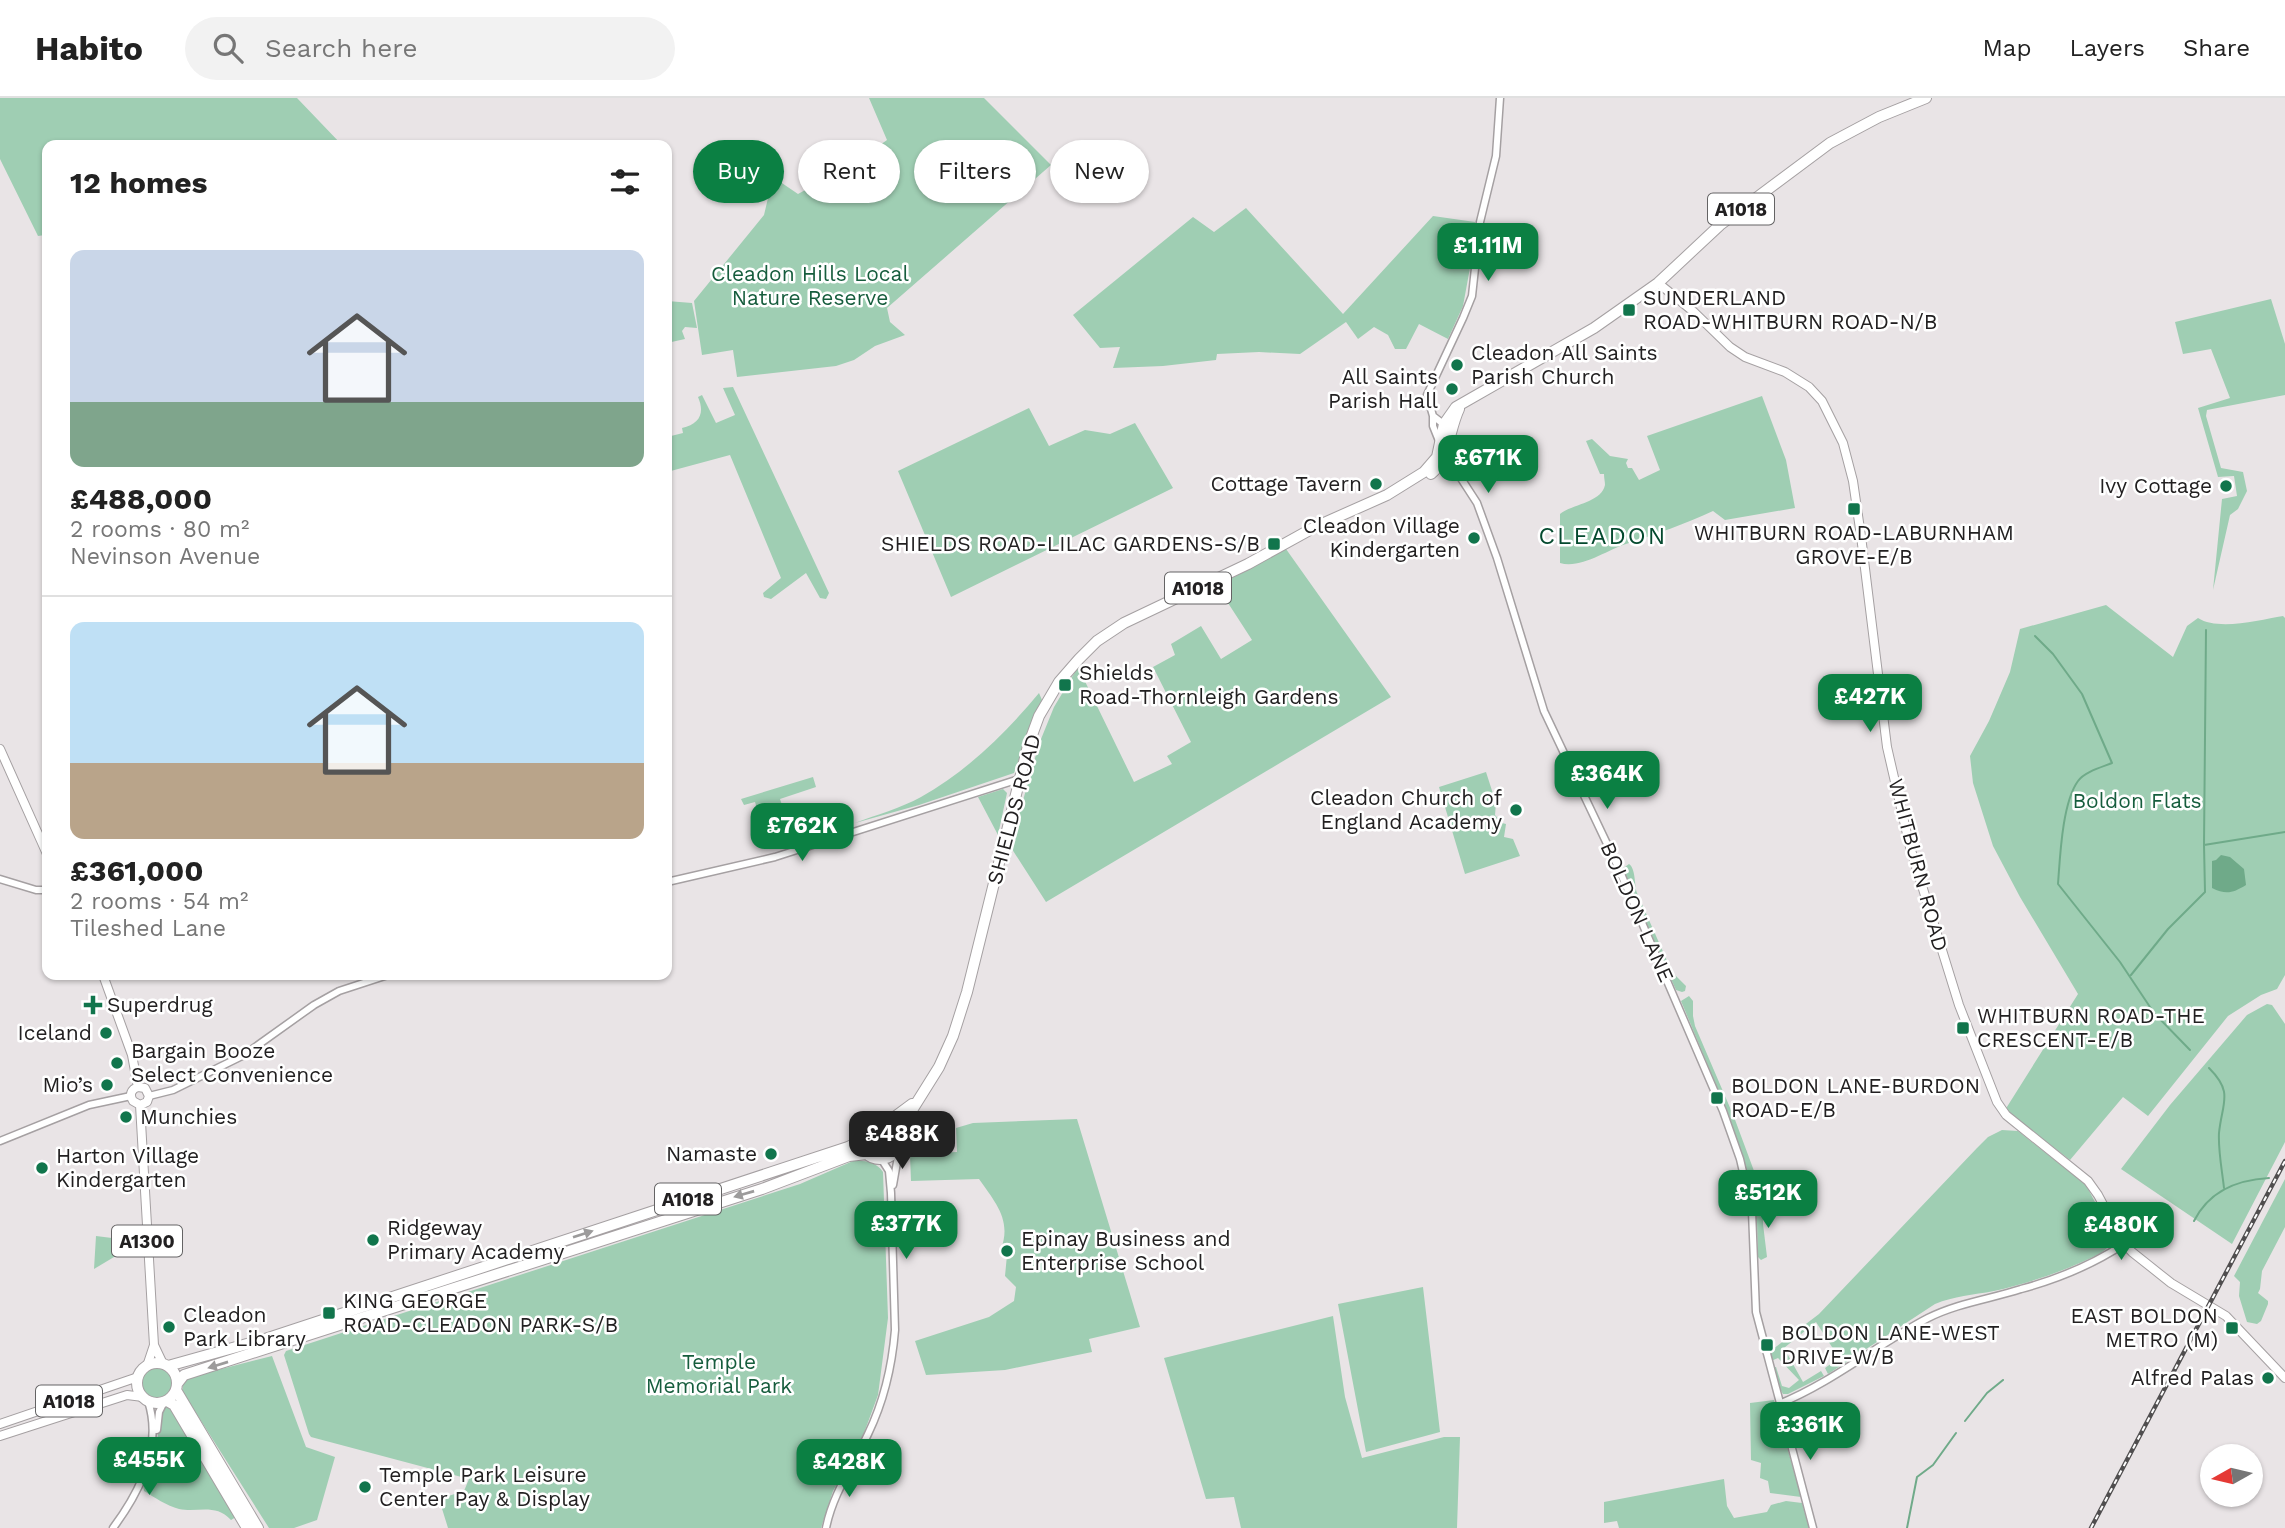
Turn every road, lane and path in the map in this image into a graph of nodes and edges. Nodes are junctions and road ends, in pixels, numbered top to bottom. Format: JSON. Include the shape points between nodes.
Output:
{"nodes":[{"id":1,"x":1500,"y":98,"type":"edge"},
{"id":2,"x":1926,"y":98,"type":"edge"},
{"id":3,"x":1658,"y":283,"type":"junction"},
{"id":4,"x":1433,"y":416,"type":"junction"},
{"id":5,"x":1447,"y":427,"type":"junction"},
{"id":6,"x":1440,"y":443,"type":"junction"},
{"id":7,"x":1439,"y":459,"type":"junction"},
{"id":8,"x":0,"y":750,"type":"edge"},
{"id":9,"x":1019,"y":779,"type":"junction"},
{"id":10,"x":42,"y":843,"type":"edge"},
{"id":11,"x":0,"y":879,"type":"edge"},
{"id":12,"x":672,"y":881,"type":"edge"},
{"id":13,"x":42,"y":890,"type":"edge"},
{"id":14,"x":105,"y":980,"type":"edge"},
{"id":15,"x":373,"y":980,"type":"edge"},
{"id":16,"x":138,"y":1087,"type":"junction"},
{"id":17,"x":131,"y":1096,"type":"junction"},
{"id":18,"x":149,"y":1096,"type":"junction"},
{"id":19,"x":917,"y":1099,"type":"junction"},
{"id":20,"x":140,"y":1105,"type":"junction"},
{"id":21,"x":889,"y":1121,"type":"junction"},
{"id":22,"x":0,"y":1141,"type":"edge"},
{"id":23,"x":860,"y":1141,"type":"junction"},
{"id":24,"x":901,"y":1141,"type":"junction"},
{"id":25,"x":867,"y":1154,"type":"junction"},
{"id":26,"x":882,"y":1160,"type":"junction"},
{"id":27,"x":891,"y":1193,"type":"junction"},
{"id":28,"x":617,"y":1223,"type":"junction"},
{"id":29,"x":621,"y":1234,"type":"junction"},
{"id":30,"x":2124,"y":1244,"type":"junction"},
{"id":31,"x":481,"y":1266,"type":"junction"},
{"id":32,"x":448,"y":1277,"type":"junction"},
{"id":33,"x":485,"y":1278,"type":"junction"},
{"id":34,"x":452,"y":1289,"type":"junction"},
{"id":35,"x":312,"y":1329,"type":"junction"},
{"id":36,"x":154,"y":1345,"type":"junction"},
{"id":37,"x":166,"y":1365,"type":"junction"},
{"id":38,"x":146,"y":1366,"type":"junction"},
{"id":39,"x":138,"y":1377,"type":"junction"},
{"id":40,"x":2285,"y":1378,"type":"edge"},
{"id":41,"x":177,"y":1387,"type":"junction"},
{"id":42,"x":145,"y":1399,"type":"junction"},
{"id":43,"x":165,"y":1401,"type":"junction"},
{"id":44,"x":1779,"y":1404,"type":"junction"},
{"id":45,"x":0,"y":1424,"type":"edge"},
{"id":46,"x":0,"y":1436,"type":"edge"},
{"id":47,"x":153,"y":1448,"type":"junction"},
{"id":48,"x":113,"y":1528,"type":"edge"},
{"id":49,"x":247,"y":1528,"type":"edge"},
{"id":50,"x":258,"y":1528,"type":"edge"},
{"id":51,"x":826,"y":1528,"type":"edge"},
{"id":52,"x":1813,"y":1528,"type":"edge"}],
"edges":[{"from":1,"to":4,"type":"street","via":[[1496,156],[1480,222],[1472,296],[1429,387]]},
{"from":2,"to":3,"type":"highway","number":"A1018","via":[[1849,131],[1823,148],[1720,225]]},
{"from":3,"to":5,"type":"highway","number":"A1018","via":[[1594,328],[1462,403],[1451,411]]},
{"from":3,"to":30,"type":"main road","name":"WHITBURN ROAD","via":[[1730,347],[1809,387],[1822,401],[1843,443],[1861,536],[1887,747],[1910,847],[1959,1005],[1997,1102],[2006,1115],[2088,1181]]},
{"from":4,"to":5,"type":"street"},
{"from":4,"to":6,"type":"street"},
{"from":5,"to":6,"type":"highway","number":"A1018"},
{"from":5,"to":7,"type":"highway","number":"A1018"},
{"from":6,"to":7,"type":"highway","number":"A1018"},
{"from":7,"to":9,"type":"highway","name":"SHIELDS ROAD","number":"A1018","via":[[1387,495],[1315,527],[1097,641],[1048,698]]},
{"from":7,"to":44,"type":"street","name":"BOLDON LANE","via":[[1455,469],[1477,503],[1545,712],[1602,832],[1735,1142],[1754,1223],[1756,1312]]},
{"from":8,"to":10,"type":"main road"},
{"from":9,"to":12,"type":"street","via":[[775,857]]},
{"from":9,"to":19,"type":"highway","name":"SHIELDS ROAD","number":"A1018","via":[[953,1036]]},
{"from":11,"to":13,"type":"street"},
{"from":14,"to":16,"type":"main road","via":[[132,1055]]},
{"from":15,"to":18,"type":"street","via":[[314,1005],[244,1055],[173,1090]]},
{"from":16,"to":17,"type":"main road"},
{"from":16,"to":18,"type":"main road","via":[[145,1088]]},
{"from":17,"to":20,"type":"main road"},
{"from":17,"to":22,"type":"street","via":[[89,1105]]},
{"from":18,"to":20,"type":"main road"},
{"from":19,"to":21,"type":"highway","name":"SHIELDS ROAD","number":"A1018"},
{"from":19,"to":24,"type":"highway","name":"SHIELDS ROAD","number":"A1018"},
{"from":20,"to":36,"type":"main road","number":"A1300"},
{"from":21,"to":23,"type":"highway","number":"A1018","via":[[869,1122]]},
{"from":21,"to":24,"type":"highway"},
{"from":23,"to":25,"type":"highway"},
{"from":23,"to":28,"type":"highway","number":"A1018"},
{"from":24,"to":26,"type":"highway","number":"A1018","via":[[894,1155]]},
{"from":24,"to":27,"type":"street"},
{"from":25,"to":26,"type":"highway"},
{"from":25,"to":29,"type":"highway","number":"A1018","one_way":true,"via":[[849,1156]]},
{"from":26,"to":27,"type":"street","via":[[889,1171]]},
{"from":27,"to":51,"type":"street","via":[[895,1330],[888,1379]]},
{"from":28,"to":29,"type":"highway"},
{"from":31,"to":28,"type":"highway","number":"A1018","one_way":true},
{"from":29,"to":33,"type":"highway","number":"A1018"},
{"from":30,"to":40,"type":"main road","via":[[2171,1283],[2226,1316]]},
{"from":30,"to":44,"type":"street","via":[[2072,1272],[1928,1318],[1852,1366]]},
{"from":31,"to":32,"type":"highway","number":"A1018"},
{"from":31,"to":33,"type":"highway"},
{"from":32,"to":34,"type":"highway"},
{"from":32,"to":35,"type":"highway","number":"A1018"},
{"from":33,"to":34,"type":"highway","number":"A1018"},
{"from":34,"to":35,"type":"highway","number":"A1018"},
{"from":35,"to":37,"type":"highway","number":"A1018"},
{"from":35,"to":41,"type":"highway","number":"A1018","one_way":true,"via":[[184,1376]]},
{"from":36,"to":37,"type":"main road","number":"A1300"},
{"from":36,"to":38,"type":"main road","number":"A1300"},
{"from":37,"to":38,"type":"highway"},
{"from":37,"to":41,"type":"highway","via":[[175,1373]]},
{"from":38,"to":39,"type":"highway"},
{"from":39,"to":42,"type":"highway"},
{"from":39,"to":45,"type":"main road","number":"A1018"},
{"from":41,"to":43,"type":"highway"},
{"from":41,"to":50,"type":"highway"},
{"from":42,"to":43,"type":"highway"},
{"from":42,"to":46,"type":"main road","number":"A1018","via":[[127,1395]]},
{"from":42,"to":47,"type":"street","via":[[152,1415]]},
{"from":43,"to":47,"type":"street","via":[[159,1409]]},
{"from":43,"to":49,"type":"highway","via":[[174,1405]]},
{"from":44,"to":52,"type":"street","name":"BOLDON LANE"},
{"from":47,"to":48,"type":"street","via":[[137,1490]]}]}
